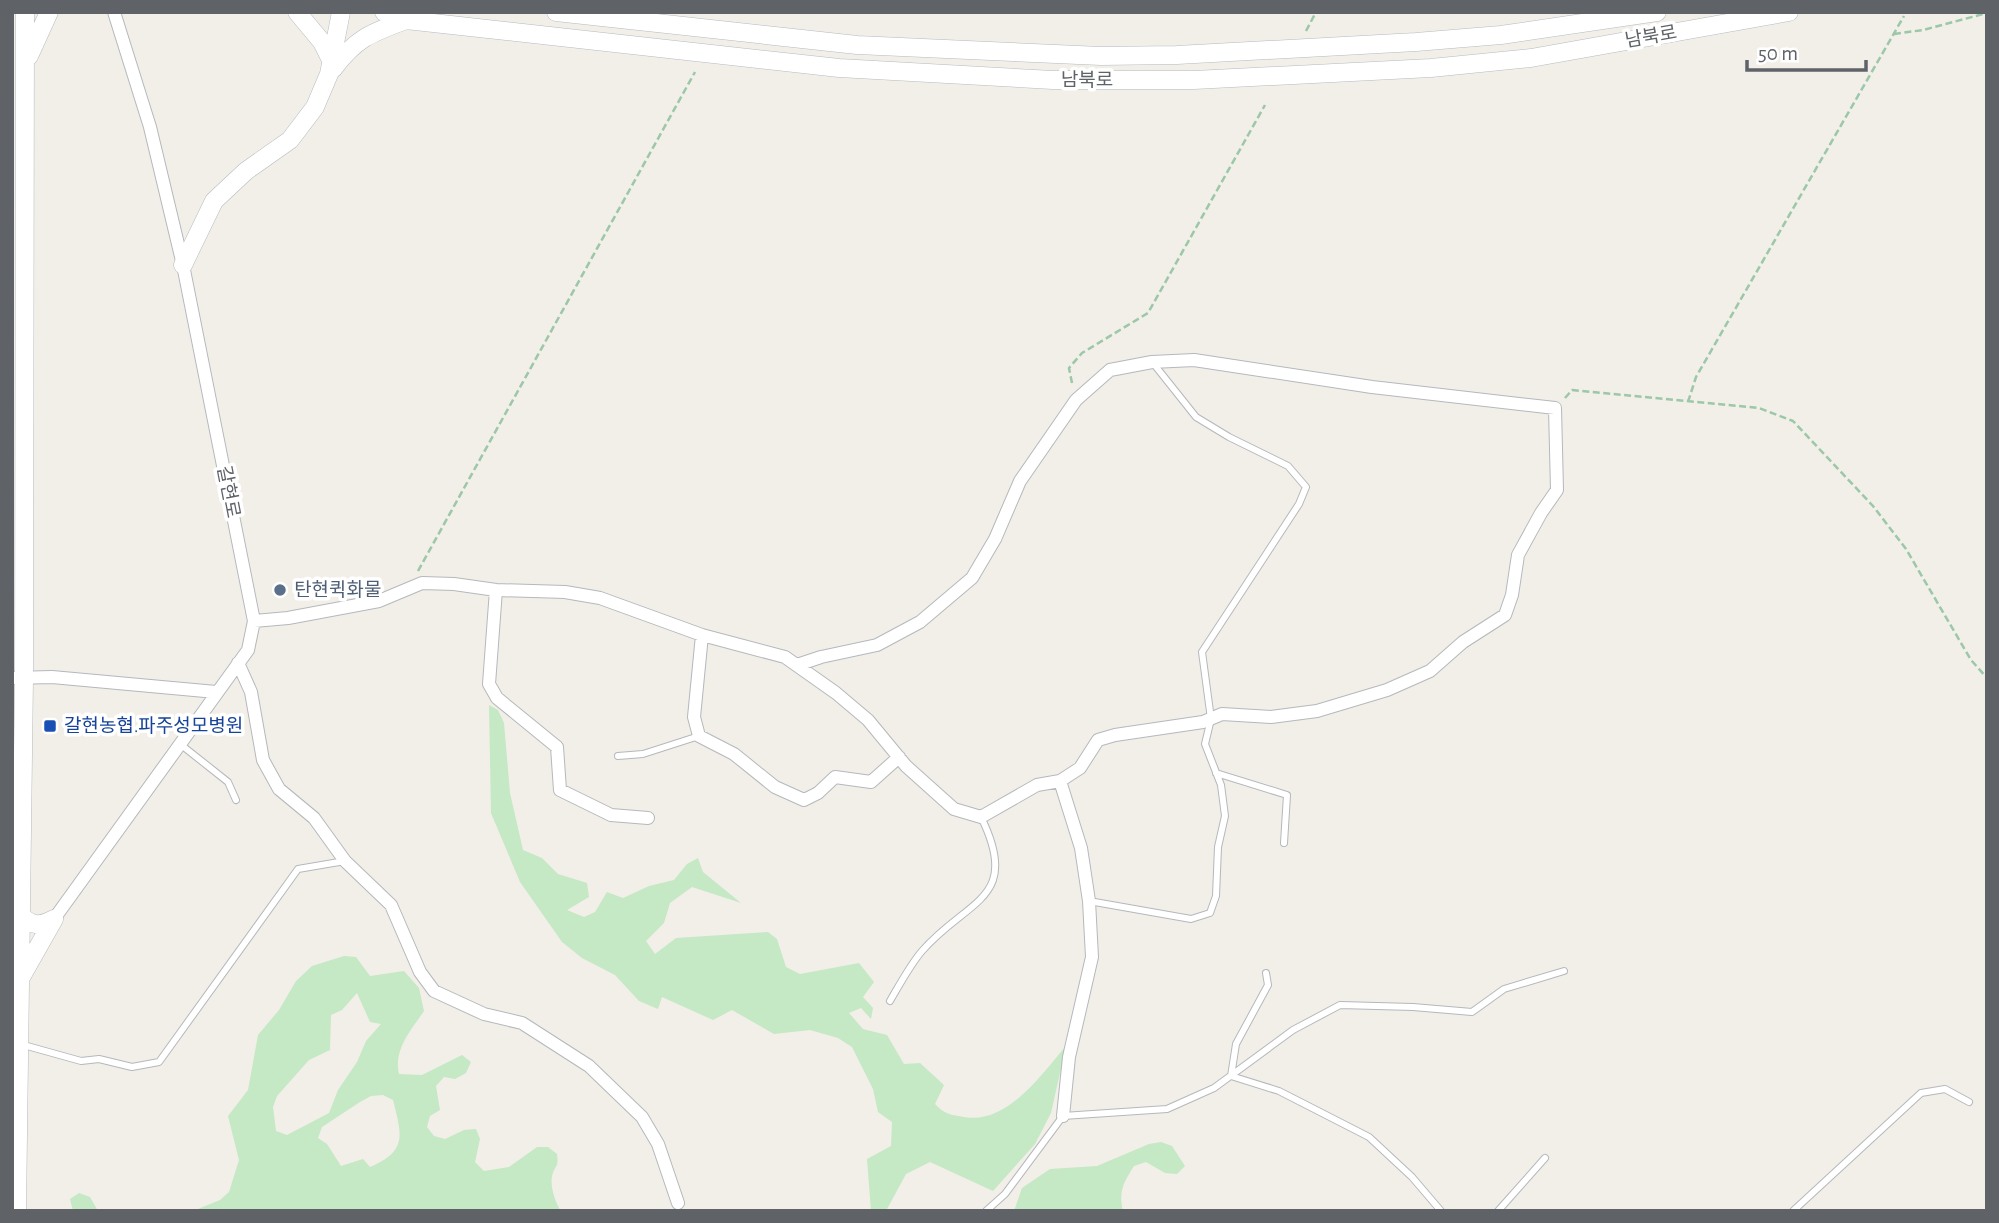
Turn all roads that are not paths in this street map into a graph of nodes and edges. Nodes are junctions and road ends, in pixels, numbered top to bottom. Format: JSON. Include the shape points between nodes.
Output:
{"nodes":[{"id":1,"x":26,"y":12,"type":"edge"},
{"id":2,"x":49,"y":12,"type":"edge"},
{"id":3,"x":114,"y":12,"type":"edge"},
{"id":4,"x":297,"y":12,"type":"edge"},
{"id":5,"x":341,"y":12,"type":"edge"},
{"id":6,"x":384,"y":12,"type":"edge"},
{"id":7,"x":556,"y":12,"type":"edge"},
{"id":8,"x":1657,"y":12,"type":"edge"},
{"id":9,"x":1789,"y":12,"type":"edge"},
{"id":10,"x":406,"y":20,"type":"junction"},
{"id":11,"x":26,"y":66,"type":"junction"},
{"id":12,"x":330,"y":67,"type":"junction"},
{"id":13,"x":183,"y":265,"type":"junction"},
{"id":14,"x":1152,"y":362,"type":"junction"},
{"id":15,"x":496,"y":590,"type":"junction"},
{"id":16,"x":254,"y":621,"type":"junction"},
{"id":17,"x":702,"y":635,"type":"junction"},
{"id":18,"x":238,"y":663,"type":"junction"},
{"id":19,"x":797,"y":665,"type":"junction"},
{"id":20,"x":18,"y":678,"type":"edge"},
{"id":21,"x":216,"y":692,"type":"junction"},
{"id":22,"x":1211,"y":719,"type":"junction"},
{"id":23,"x":699,"y":736,"type":"junction"},
{"id":24,"x":180,"y":744,"type":"junction"},
{"id":25,"x":618,"y":756,"type":"dead end"},
{"id":26,"x":899,"y":757,"type":"junction"},
{"id":27,"x":1216,"y":773,"type":"junction"},
{"id":28,"x":1060,"y":781,"type":"junction"},
{"id":29,"x":236,"y":800,"type":"dead end"},
{"id":30,"x":981,"y":817,"type":"junction"},
{"id":31,"x":648,"y":818,"type":"dead end"},
{"id":32,"x":1284,"y":843,"type":"dead end"},
{"id":33,"x":345,"y":861,"type":"junction"},
{"id":34,"x":1089,"y":901,"type":"junction"},
{"id":35,"x":20,"y":915,"type":"junction"},
{"id":36,"x":54,"y":919,"type":"junction"},
{"id":37,"x":1564,"y":971,"type":"dead end"},
{"id":38,"x":1266,"y":973,"type":"dead end"},
{"id":39,"x":18,"y":983,"type":"junction"},
{"id":40,"x":890,"y":1000,"type":"dead end"},
{"id":41,"x":18,"y":1043,"type":"junction"},
{"id":42,"x":1231,"y":1076,"type":"junction"},
{"id":43,"x":1969,"y":1102,"type":"dead end"},
{"id":44,"x":1063,"y":1116,"type":"junction"},
{"id":45,"x":15,"y":1128,"type":"edge"},
{"id":46,"x":1545,"y":1158,"type":"dead end"},
{"id":47,"x":678,"y":1203,"type":"dead end"},
{"id":48,"x":17,"y":1211,"type":"edge"},
{"id":49,"x":986,"y":1211,"type":"edge"},
{"id":50,"x":1441,"y":1211,"type":"edge"},
{"id":51,"x":1498,"y":1211,"type":"edge"},
{"id":52,"x":1793,"y":1211,"type":"edge"}],
"edges":[{"from":1,"to":11,"type":"main road"},
{"from":2,"to":11,"type":"main road"},
{"from":3,"to":13,"type":"street","name":"갈현로","via":[[150,127]]},
{"from":4,"to":12,"type":"main road","via":[[322,42]]},
{"from":5,"to":12,"type":"main road"},
{"from":6,"to":10,"type":"main road","name":"남북로"},
{"from":7,"to":8,"type":"main road","name":"남북로","via":[[857,46],[1101,56],[1416,43]]},
{"from":9,"to":10,"type":"main road","name":"남북로","via":[[1531,58],[1194,80],[1053,80],[839,68]]},
{"from":10,"to":12,"type":"main road","via":[[368,34]]},
{"from":11,"to":20,"type":"main road"},
{"from":12,"to":13,"type":"main road","via":[[315,107],[290,139],[214,201]]},
{"from":13,"to":16,"type":"street","name":"갈현로"},
{"from":14,"to":19,"type":"street","via":[[1110,370],[1076,400],[1020,481],[972,578],[920,622],[877,645]]},
{"from":14,"to":22,"type":"lane","via":[[1196,417],[1288,466],[1306,487],[1202,652]]},
{"from":14,"to":22,"type":"street","via":[[1194,360],[1555,408],[1557,490],[1518,555],[1505,615],[1430,671],[1387,690],[1317,711],[1271,717],[1222,714]]},
{"from":15,"to":16,"type":"street","via":[[422,583],[379,601]]},
{"from":15,"to":17,"type":"street","via":[[600,598]]},
{"from":15,"to":31,"type":"street","via":[[489,684],[497,698],[557,747],[560,790],[611,815]]},
{"from":16,"to":18,"type":"street","name":"갈현로","via":[[247,650]]},
{"from":17,"to":19,"type":"street","via":[[785,657]]},
{"from":17,"to":23,"type":"street","via":[[694,717]]},
{"from":18,"to":21,"type":"street","name":"갈현로"},
{"from":18,"to":33,"type":"street","via":[[250,692],[263,760],[279,789],[314,818]]},
{"from":19,"to":26,"type":"street","via":[[868,720]]},
{"from":20,"to":21,"type":"street"},
{"from":20,"to":35,"type":"main road"},
{"from":21,"to":24,"type":"street","name":"갈현로"},
{"from":22,"to":27,"type":"lane","via":[[1205,744]]},
{"from":22,"to":28,"type":"street","via":[[1098,740],[1080,768]]},
{"from":23,"to":25,"type":"lane","via":[[643,754]]},
{"from":23,"to":26,"type":"street","via":[[734,754],[775,787],[804,800],[835,777],[871,782]]},
{"from":24,"to":29,"type":"lane","via":[[228,782]]},
{"from":24,"to":36,"type":"street","name":"갈현로"},
{"from":26,"to":30,"type":"street","via":[[954,809]]},
{"from":27,"to":32,"type":"lane","via":[[1287,795]]},
{"from":27,"to":34,"type":"lane","via":[[1225,816],[1210,913],[1191,919]]},
{"from":28,"to":30,"type":"street","via":[[1037,785]]},
{"from":28,"to":34,"type":"street","via":[[1081,848]]},
{"from":30,"to":40,"type":"lane","via":[[996,856],[994,884],[922,951]]},
{"from":33,"to":41,"type":"lane","via":[[298,869],[159,1062],[132,1067],[81,1060]]},
{"from":33,"to":47,"type":"street","via":[[391,905],[420,972],[434,991],[484,1014],[522,1023],[589,1066],[642,1117]]},
{"from":34,"to":44,"type":"street","via":[[1092,957],[1069,1056]]},
{"from":35,"to":36,"type":"main road","via":[[37,925]]},
{"from":35,"to":39,"type":"main road"},
{"from":36,"to":39,"type":"main road"},
{"from":37,"to":42,"type":"lane","via":[[1504,989],[1472,1012],[1340,1004],[1293,1030]]},
{"from":38,"to":42,"type":"lane","via":[[1268,985],[1236,1044]]},
{"from":39,"to":41,"type":"main road"},
{"from":41,"to":45,"type":"main road"},
{"from":42,"to":44,"type":"lane","via":[[1167,1109]]},
{"from":42,"to":50,"type":"lane","via":[[1279,1091],[1369,1137]]},
{"from":43,"to":52,"type":"lane","via":[[1945,1088],[1921,1093]]},
{"from":44,"to":49,"type":"lane","via":[[1005,1194]]},
{"from":45,"to":48,"type":"main road"},
{"from":46,"to":51,"type":"lane"}]}
